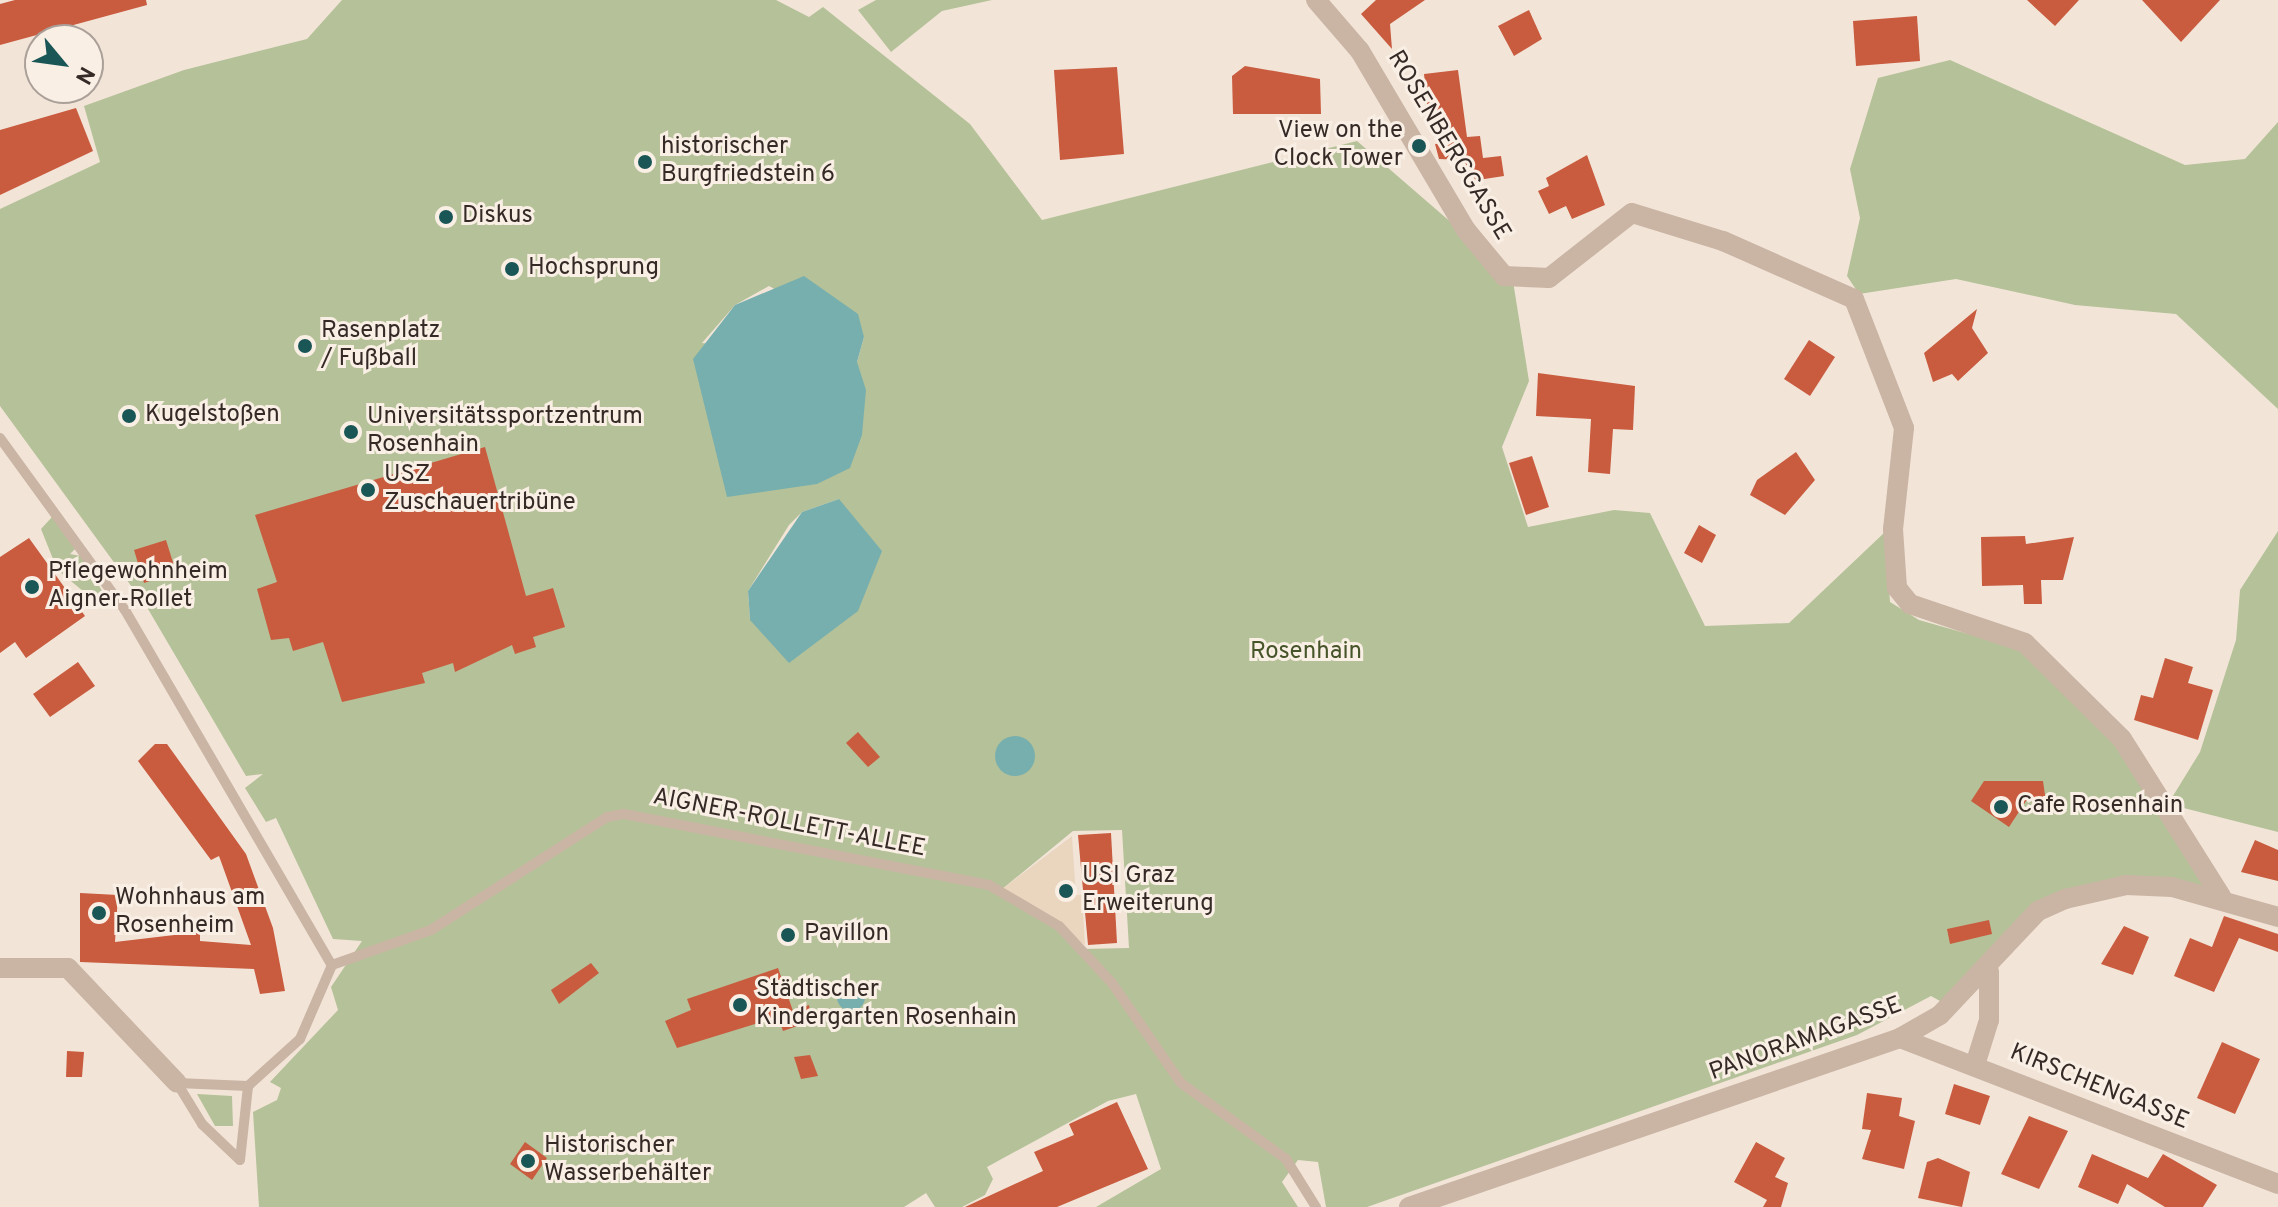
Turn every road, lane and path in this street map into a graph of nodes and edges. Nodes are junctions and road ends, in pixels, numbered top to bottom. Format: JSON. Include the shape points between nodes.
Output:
{"nodes":[{"id":1,"x":1316,"y":0,"type":"edge"},
{"id":2,"x":0,"y":438,"type":"edge"},
{"id":3,"x":2221,"y":896,"type":"junction"},
{"id":4,"x":2278,"y":917,"type":"edge"},
{"id":5,"x":332,"y":965,"type":"junction"},
{"id":6,"x":0,"y":968,"type":"edge"},
{"id":7,"x":1989,"y":971,"type":"junction"},
{"id":8,"x":1900,"y":1038,"type":"junction"},
{"id":9,"x":1975,"y":1065,"type":"junction"},
{"id":10,"x":177,"y":1083,"type":"junction"},
{"id":11,"x":248,"y":1086,"type":"junction"},
{"id":12,"x":2278,"y":1184,"type":"edge"},
{"id":13,"x":1316,"y":1207,"type":"edge"},
{"id":14,"x":1409,"y":1207,"type":"edge"}],
"edges":[{"from":1,"to":3,"type":"street","name":"ROSENBERGGASSE","via":[[1360,51],[1466,230],[1504,276],[1549,278],[1632,213],[1723,241],[1854,299],[1904,428],[1893,529],[1897,588],[1910,604],[2025,643],[2122,739]]},
{"from":2,"to":5,"type":"lane","via":[[125,610]]},
{"from":3,"to":4,"type":"street","name":"PANORAMAGASSE"},
{"from":3,"to":7,"type":"street","name":"PANORAMAGASSE","via":[[2126,885],[2065,899],[2038,911]]},
{"from":5,"to":11,"type":"lane","via":[[300,1039]]},
{"from":5,"to":13,"type":"lane","name":"AIGNER-ROLLETT-ALLEE","via":[[431,930],[607,817],[624,814],[989,885],[1059,926],[1112,983],[1181,1083],[1300,1174]]},
{"from":6,"to":10,"type":"street","via":[[68,968]]},
{"from":7,"to":8,"type":"street","name":"PANORAMAGASSE","via":[[1940,1015]]},
{"from":7,"to":9,"type":"street","via":[[1989,1020]]},
{"from":8,"to":9,"type":"street","name":"KIRSCHENGASSE"},
{"from":8,"to":14,"type":"street","name":"PANORAMAGASSE"},
{"from":9,"to":12,"type":"street","name":"KIRSCHENGASSE"},
{"from":10,"to":11,"type":"lane"},
{"from":10,"to":11,"type":"lane","via":[[202,1124],[240,1160]]}]}
